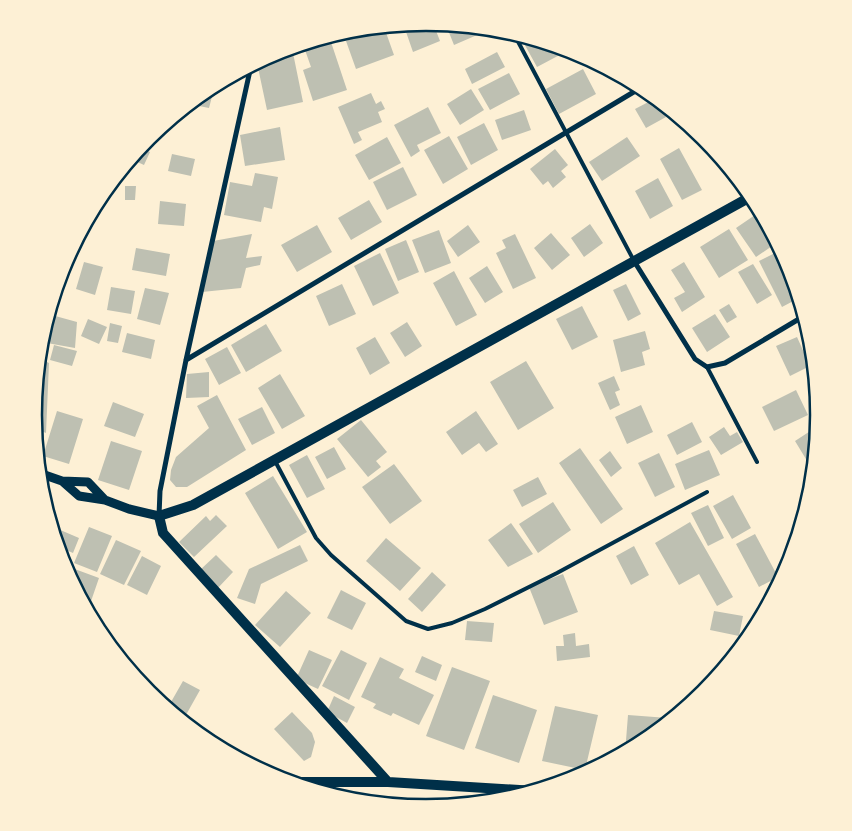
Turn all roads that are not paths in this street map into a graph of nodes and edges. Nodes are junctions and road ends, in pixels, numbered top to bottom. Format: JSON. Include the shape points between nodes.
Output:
{"nodes":[{"id":1,"x":519,"y":43,"type":"edge"},
{"id":2,"x":249,"y":75,"type":"edge"},
{"id":3,"x":633,"y":92,"type":"edge"},
{"id":4,"x":566,"y":132,"type":"junction"},
{"id":5,"x":744,"y":200,"type":"edge"},
{"id":6,"x":634,"y":260,"type":"junction"},
{"id":7,"x":798,"y":320,"type":"edge"},
{"id":8,"x":186,"y":360,"type":"junction"},
{"id":9,"x":707,"y":367,"type":"junction"},
{"id":10,"x":274,"y":459,"type":"junction"},
{"id":11,"x":758,"y":462,"type":"dead end"},
{"id":12,"x":47,"y":476,"type":"edge"},
{"id":13,"x":62,"y":481,"type":"junction"},
{"id":14,"x":707,"y":492,"type":"dead end"},
{"id":15,"x":105,"y":500,"type":"junction"},
{"id":16,"x":159,"y":516,"type":"junction"},
{"id":17,"x":311,"y":782,"type":"edge"},
{"id":18,"x":388,"y":782,"type":"junction"},
{"id":19,"x":512,"y":790,"type":"edge"}],
"edges":[{"from":1,"to":4,"type":"lane"},
{"from":2,"to":8,"type":"street"},
{"from":3,"to":4,"type":"street"},
{"from":4,"to":6,"type":"lane"},
{"from":4,"to":8,"type":"street"},
{"from":5,"to":6,"type":"main road"},
{"from":6,"to":9,"type":"street","via":[[695,359]]},
{"from":6,"to":10,"type":"main road"},
{"from":7,"to":9,"type":"street","via":[[725,363]]},
{"from":8,"to":16,"type":"street","via":[[160,491]]},
{"from":9,"to":11,"type":"lane"},
{"from":10,"to":14,"type":"lane","via":[[316,538],[331,555],[406,621],[428,629],[452,623],[541,581]]},
{"from":10,"to":16,"type":"main road","via":[[193,504]]},
{"from":12,"to":13,"type":"street"},
{"from":13,"to":15,"type":"street","via":[[79,496]]},
{"from":13,"to":15,"type":"street","via":[[88,482]]},
{"from":15,"to":16,"type":"street"},
{"from":16,"to":18,"type":"main road","via":[[162,533]]},
{"from":17,"to":18,"type":"main road"},
{"from":18,"to":19,"type":"main road"}]}
